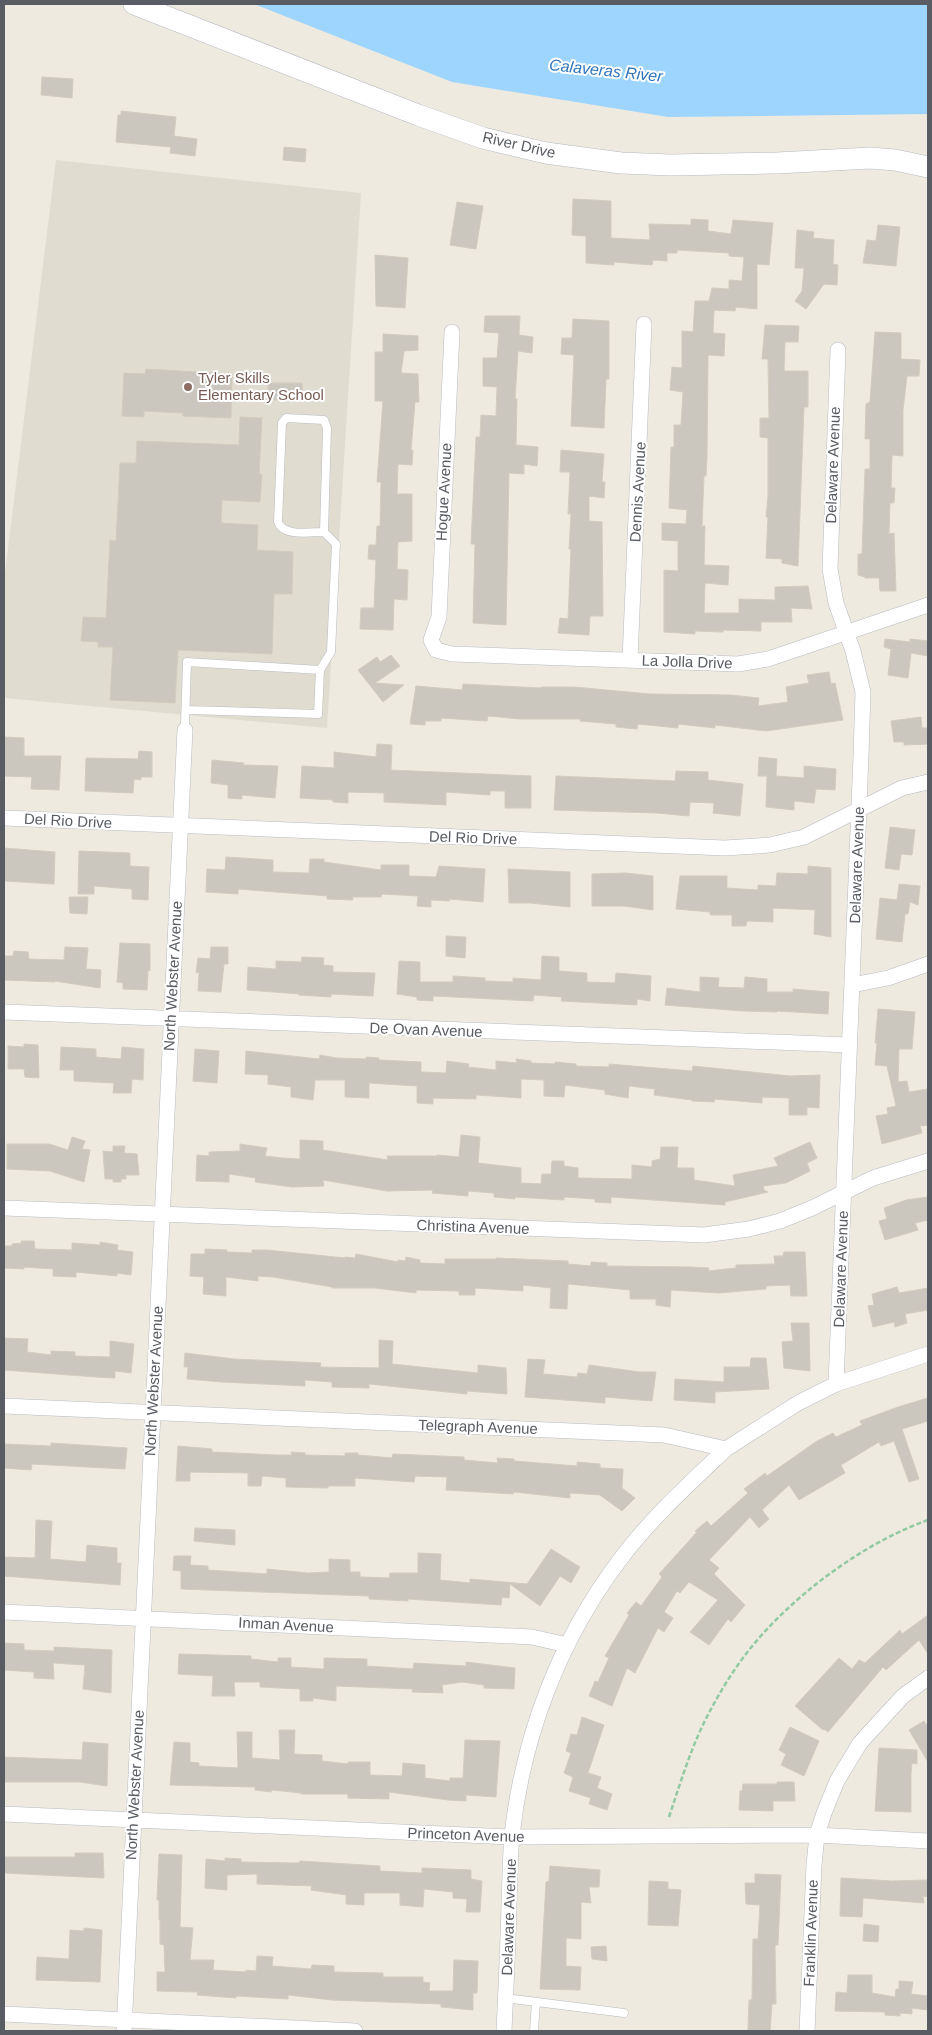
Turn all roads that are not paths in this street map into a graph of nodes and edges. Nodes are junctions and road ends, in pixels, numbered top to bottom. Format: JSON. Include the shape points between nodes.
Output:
{"nodes":[{"id":1,"x":134,"y":4,"type":"edge"},
{"id":2,"x":928,"y":166,"type":"edge"},
{"id":3,"x":644,"y":324,"type":"dead end"},
{"id":4,"x":452,"y":332,"type":"dead end"},
{"id":5,"x":838,"y":350,"type":"dead end"},
{"id":6,"x":324,"y":532,"type":"junction"},
{"id":7,"x":928,"y":605,"type":"edge"},
{"id":8,"x":846,"y":632,"type":"junction"},
{"id":9,"x":436,"y":650,"type":"joint"},
{"id":10,"x":630,"y":660,"type":"junction"},
{"id":11,"x":320,"y":670,"type":"junction"},
{"id":12,"x":186,"y":710,"type":"junction"},
{"id":13,"x":185,"y":730,"type":"joint"},
{"id":14,"x":928,"y":782,"type":"edge"},
{"id":15,"x":860,"y":810,"type":"junction"},
{"id":16,"x":4,"y":818,"type":"edge"},
{"id":17,"x":180,"y":826,"type":"junction"},
{"id":18,"x":928,"y":964,"type":"edge"},
{"id":19,"x":852,"y":985,"type":"junction"},
{"id":20,"x":4,"y":1012,"type":"edge"},
{"id":21,"x":171,"y":1020,"type":"junction"},
{"id":22,"x":849,"y":1045,"type":"junction"},
{"id":23,"x":928,"y":1161,"type":"edge"},
{"id":24,"x":844,"y":1190,"type":"junction"},
{"id":25,"x":4,"y":1208,"type":"edge"},
{"id":26,"x":162,"y":1215,"type":"junction"},
{"id":27,"x":928,"y":1354,"type":"edge"},
{"id":28,"x":836,"y":1384,"type":"junction"},
{"id":29,"x":4,"y":1406,"type":"edge"},
{"id":30,"x":153,"y":1413,"type":"junction"},
{"id":31,"x":726,"y":1449,"type":"junction"},
{"id":32,"x":4,"y":1612,"type":"edge"},
{"id":33,"x":144,"y":1619,"type":"junction"},
{"id":34,"x":567,"y":1645,"type":"junction"},
{"id":35,"x":928,"y":1678,"type":"edge"},
{"id":36,"x":4,"y":1814,"type":"edge"},
{"id":37,"x":134,"y":1820,"type":"junction"},
{"id":38,"x":817,"y":1835,"type":"junction"},
{"id":39,"x":512,"y":1837,"type":"junction"},
{"id":40,"x":928,"y":1841,"type":"edge"},
{"id":41,"x":505,"y":1998,"type":"junction"},
{"id":42,"x":536,"y":2002,"type":"junction"},
{"id":43,"x":624,"y":2013,"type":"dead end"},
{"id":44,"x":4,"y":2014,"type":"edge"},
{"id":45,"x":124,"y":2025,"type":"edge"},
{"id":46,"x":355,"y":2031,"type":"edge"},
{"id":47,"x":504,"y":2031,"type":"edge"},
{"id":48,"x":534,"y":2031,"type":"edge"},
{"id":49,"x":808,"y":2031,"type":"edge"}],
"edges":[{"from":1,"to":2,"type":"street","name":"River Drive","via":[[418,115],[483,138],[546,153],[620,163],[670,165],[870,158]]},
{"from":3,"to":10,"type":"street","name":"Dennis Avenue"},
{"from":4,"to":9,"type":"street","name":"Hogue Avenue","via":[[439,617],[431,640]]},
{"from":5,"to":8,"type":"street","name":"Delaware Avenue","via":[[830,569],[836,603]]},
{"from":6,"to":6,"type":"lane","via":[[280,528],[282,423],[286,418],[324,420],[327,428]]},
{"from":6,"to":11,"type":"lane","via":[[336,544],[331,652]]},
{"from":7,"to":8,"type":"street","name":"La Jolla Drive"},
{"from":8,"to":10,"type":"street","name":"La Jolla Drive","via":[[768,659],[738,664]]},
{"from":8,"to":15,"type":"street","name":"Delaware Avenue","via":[[863,692]]},
{"from":9,"to":10,"type":"street","name":"La Jolla Drive","via":[[452,654]]},
{"from":11,"to":12,"type":"lane","via":[[318,714]]},
{"from":11,"to":12,"type":"lane","via":[[188,662]]},
{"from":12,"to":13,"type":"lane"},
{"from":13,"to":17,"type":"street","name":"North Webster Avenue"},
{"from":14,"to":15,"type":"street","name":"Del Rio Drive","via":[[902,788]]},
{"from":15,"to":17,"type":"street","name":"Del Rio Drive","via":[[804,837],[770,845],[726,848]]},
{"from":15,"to":19,"type":"street","name":"Delaware Avenue"},
{"from":16,"to":17,"type":"street","name":"Del Rio Drive"},
{"from":17,"to":21,"type":"street","name":"North Webster Avenue"},
{"from":18,"to":19,"type":"street","via":[[888,978]]},
{"from":19,"to":22,"type":"street","name":"Delaware Avenue"},
{"from":20,"to":21,"type":"street","name":"De Ovan Avenue"},
{"from":21,"to":22,"type":"street","name":"De Ovan Avenue"},
{"from":21,"to":26,"type":"street","name":"North Webster Avenue"},
{"from":22,"to":24,"type":"street","name":"Delaware Avenue"},
{"from":23,"to":24,"type":"street","name":"Christina Avenue"},
{"from":24,"to":26,"type":"street","name":"Christina Avenue","via":[[780,1221],[704,1235]]},
{"from":24,"to":28,"type":"street","name":"Delaware Avenue"},
{"from":25,"to":26,"type":"street","name":"Christina Avenue"},
{"from":26,"to":30,"type":"street","name":"North Webster Avenue"},
{"from":27,"to":28,"type":"street"},
{"from":28,"to":31,"type":"street","via":[[798,1403]]},
{"from":29,"to":30,"type":"street","name":"Telegraph Avenue"},
{"from":30,"to":31,"type":"street","name":"Telegraph Avenue","via":[[664,1435]]},
{"from":30,"to":33,"type":"street","name":"North Webster Avenue"},
{"from":31,"to":34,"type":"street","name":"Delaware Avenue","via":[[661,1511],[620,1559]]},
{"from":32,"to":33,"type":"street","name":"Inman Avenue"},
{"from":33,"to":34,"type":"street","name":"Inman Avenue","via":[[532,1637]]},
{"from":33,"to":37,"type":"street","name":"North Webster Avenue"},
{"from":34,"to":39,"type":"street","name":"Delaware Avenue","via":[[541,1706],[522,1773]]},
{"from":35,"to":38,"type":"street","via":[[903,1696],[860,1743],[837,1780]]},
{"from":36,"to":37,"type":"street","name":"Princeton Avenue"},
{"from":37,"to":39,"type":"street","name":"Princeton Avenue"},
{"from":37,"to":45,"type":"street","name":"North Webster Avenue"},
{"from":38,"to":39,"type":"street","name":"Princeton Avenue"},
{"from":38,"to":40,"type":"street","name":"Princeton Avenue"},
{"from":38,"to":49,"type":"street","name":"Franklin Avenue"},
{"from":39,"to":41,"type":"street","name":"Delaware Avenue"},
{"from":41,"to":42,"type":"lane"},
{"from":41,"to":47,"type":"street","name":"Delaware Avenue"},
{"from":42,"to":43,"type":"lane"},
{"from":42,"to":48,"type":"lane"},
{"from":44,"to":45,"type":"street"},
{"from":45,"to":46,"type":"street"}]}
